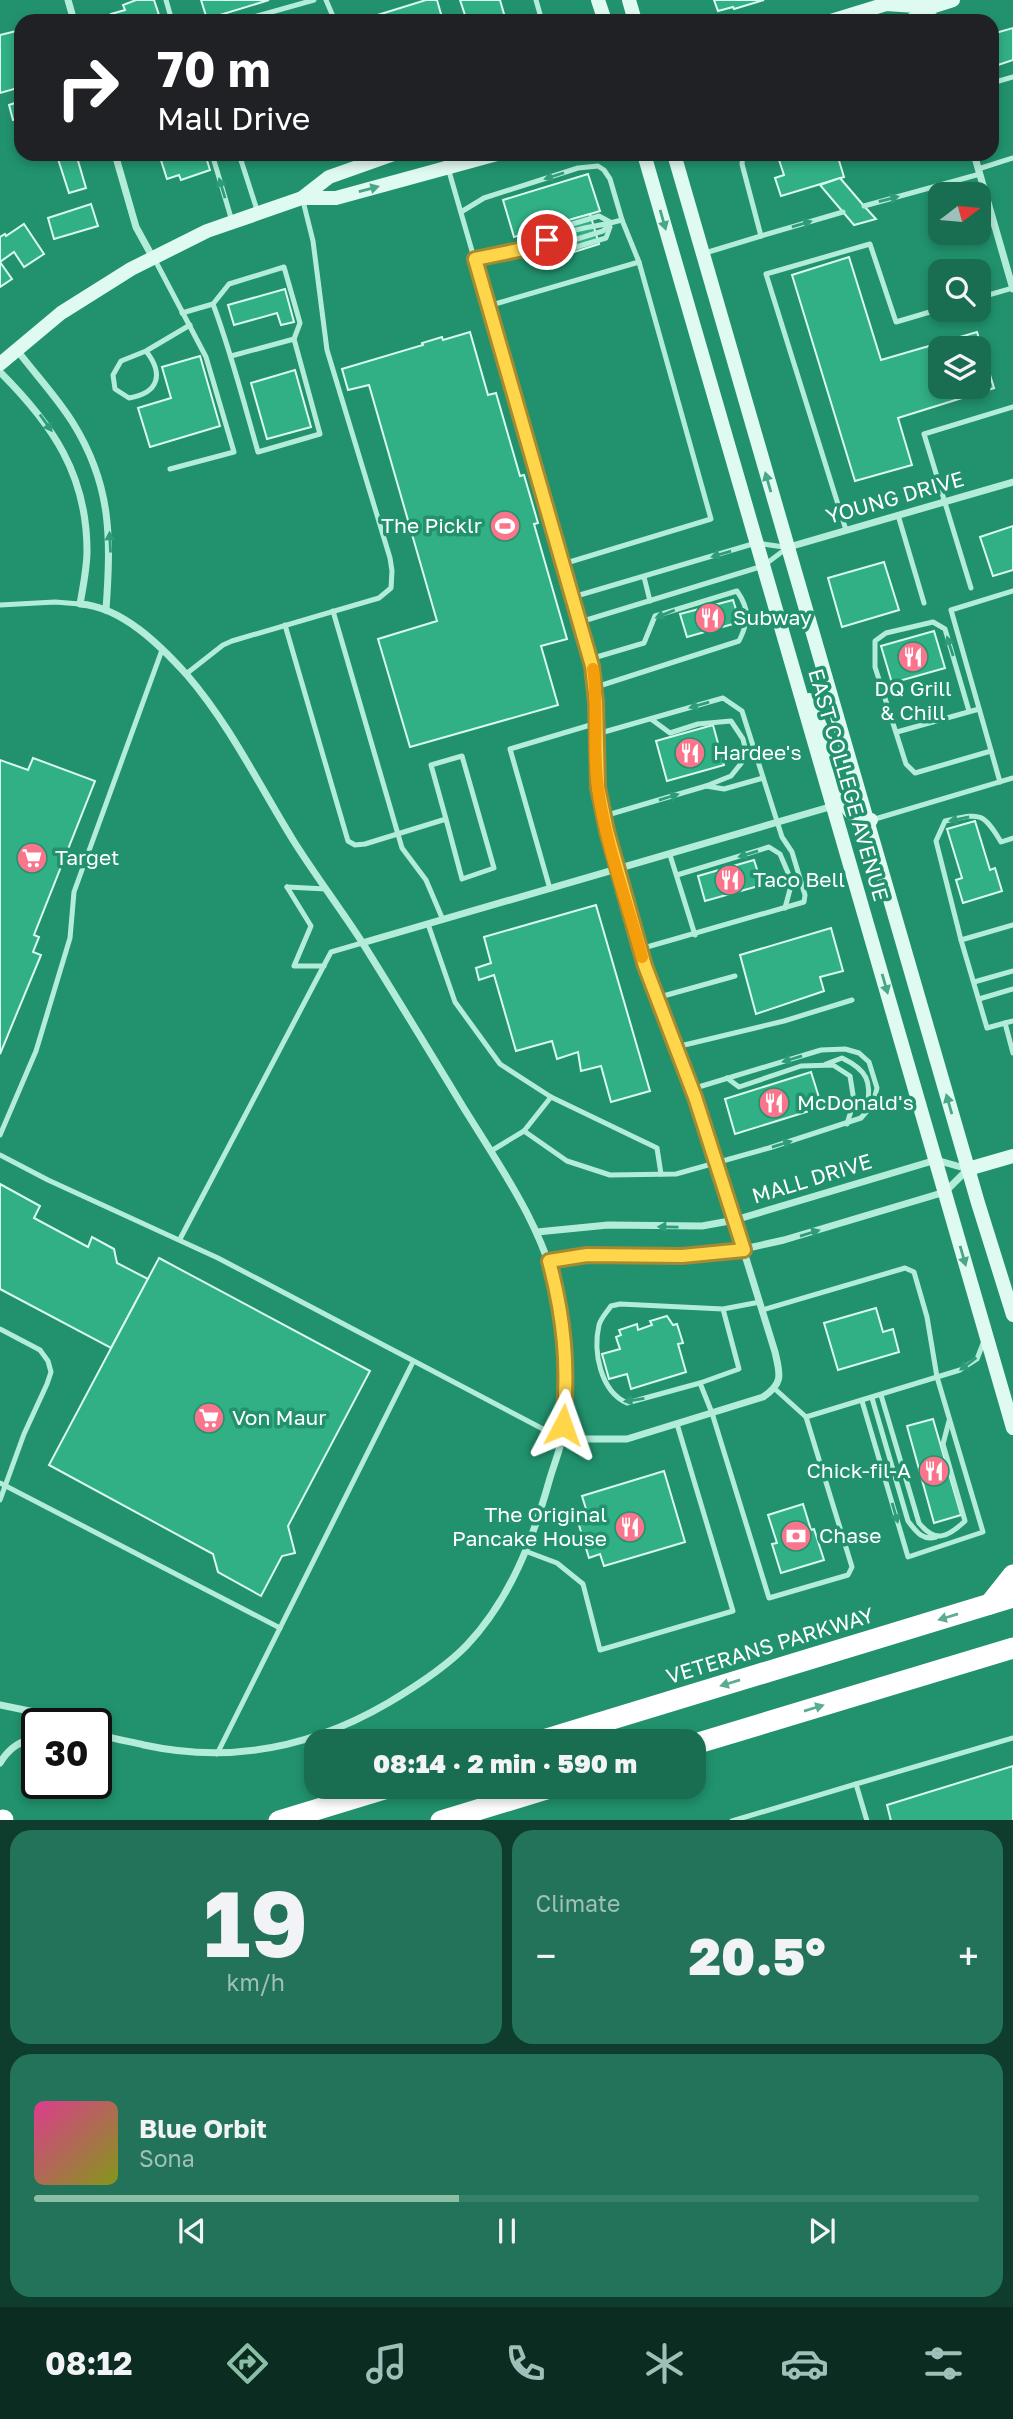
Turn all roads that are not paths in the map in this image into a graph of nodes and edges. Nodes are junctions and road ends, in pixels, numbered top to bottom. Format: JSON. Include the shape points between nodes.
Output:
{"nodes":[{"id":1,"x":314,"y":0,"type":"edge"},
{"id":2,"x":953,"y":0,"type":"edge"},
{"id":3,"x":264,"y":14,"type":"edge"},
{"id":4,"x":854,"y":14,"type":"edge"},
{"id":5,"x":932,"y":14,"type":"edge"},
{"id":6,"x":1013,"y":158,"type":"edge"},
{"id":7,"x":117,"y":161,"type":"edge"},
{"id":8,"x":214,"y":161,"type":"edge"},
{"id":9,"x":241,"y":161,"type":"edge"},
{"id":10,"x":367,"y":161,"type":"edge"},
{"id":11,"x":446,"y":161,"type":"edge"},
{"id":12,"x":475,"y":161,"type":"edge"},
{"id":13,"x":646,"y":161,"type":"edge"},
{"id":14,"x":676,"y":161,"type":"edge"},
{"id":15,"x":742,"y":161,"type":"edge"},
{"id":16,"x":976,"y":161,"type":"edge"},
{"id":17,"x":449,"y":169,"type":"junction"},
{"id":18,"x":979,"y":171,"type":"junction"},
{"id":19,"x":302,"y":198,"type":"junction"},
{"id":20,"x":864,"y":206,"type":"dead end"},
{"id":21,"x":258,"y":212,"type":"junction"},
{"id":22,"x":461,"y":212,"type":"junction"},
{"id":23,"x":843,"y":212,"type":"dead end"},
{"id":24,"x":622,"y":220,"type":"junction"},
{"id":25,"x":233,"y":221,"type":"junction"},
{"id":26,"x":612,"y":223,"type":"junction"},
{"id":27,"x":761,"y":236,"type":"junction"},
{"id":28,"x":538,"y":246,"type":"junction"},
{"id":29,"x":702,"y":254,"type":"junction"},
{"id":30,"x":153,"y":258,"type":"junction"},
{"id":31,"x":475,"y":259,"type":"junction"},
{"id":32,"x":639,"y":262,"type":"junction"},
{"id":33,"x":1013,"y":289,"type":"edge"},
{"id":34,"x":991,"y":295,"type":"edge"},
{"id":35,"x":213,"y":304,"type":"junction"},
{"id":36,"x":488,"y":306,"type":"junction"},
{"id":37,"x":182,"y":313,"type":"junction"},
{"id":38,"x":928,"y":313,"type":"edge"},
{"id":39,"x":190,"y":325,"type":"junction"},
{"id":40,"x":294,"y":338,"type":"junction"},
{"id":41,"x":16,"y":349,"type":"junction"},
{"id":42,"x":146,"y":351,"type":"junction"},
{"id":43,"x":231,"y":356,"type":"junction"},
{"id":44,"x":0,"y":364,"type":"edge"},
{"id":45,"x":0,"y":372,"type":"edge"},
{"id":46,"x":1013,"y":407,"type":"edge"},
{"id":47,"x":170,"y":469,"type":"dead end"},
{"id":48,"x":1013,"y":481,"type":"edge"},
{"id":49,"x":945,"y":501,"type":"junction"},
{"id":50,"x":898,"y":515,"type":"junction"},
{"id":51,"x":846,"y":530,"type":"junction"},
{"id":52,"x":756,"y":544,"type":"junction"},
{"id":53,"x":788,"y":547,"type":"junction"},
{"id":54,"x":563,"y":564,"type":"junction"},
{"id":55,"x":763,"y":566,"type":"junction"},
{"id":56,"x":644,"y":577,"type":"junction"},
{"id":57,"x":971,"y":588,"type":"dead end"},
{"id":58,"x":1013,"y":591,"type":"edge"},
{"id":59,"x":573,"y":597,"type":"junction"},
{"id":60,"x":650,"y":601,"type":"junction"},
{"id":61,"x":924,"y":603,"type":"dead end"},
{"id":62,"x":80,"y":604,"type":"junction"},
{"id":63,"x":0,"y":605,"type":"edge"},
{"id":64,"x":106,"y":610,"type":"junction"},
{"id":65,"x":333,"y":611,"type":"junction"},
{"id":66,"x":580,"y":622,"type":"junction"},
{"id":67,"x":285,"y":625,"type":"junction"},
{"id":68,"x":162,"y":650,"type":"junction"},
{"id":69,"x":590,"y":659,"type":"junction"},
{"id":70,"x":793,"y":671,"type":"junction"},
{"id":71,"x":186,"y":674,"type":"junction"},
{"id":72,"x":596,"y":687,"type":"junction"},
{"id":73,"x":979,"y":709,"type":"junction"},
{"id":74,"x":969,"y":712,"type":"junction"},
{"id":75,"x":651,"y":719,"type":"junction"},
{"id":76,"x":597,"y":723,"type":"junction"},
{"id":77,"x":897,"y":733,"type":"junction"},
{"id":78,"x":597,"y":734,"type":"junction"},
{"id":79,"x":991,"y":751,"type":"junction"},
{"id":80,"x":762,"y":778,"type":"junction"},
{"id":81,"x":1013,"y":778,"type":"edge"},
{"id":82,"x":1000,"y":782,"type":"junction"},
{"id":83,"x":706,"y":786,"type":"junction"},
{"id":84,"x":833,"y":806,"type":"junction"},
{"id":85,"x":604,"y":816,"type":"junction"},
{"id":86,"x":446,"y":819,"type":"junction"},
{"id":87,"x":872,"y":820,"type":"junction"},
{"id":88,"x":777,"y":823,"type":"junction"},
{"id":89,"x":398,"y":834,"type":"junction"},
{"id":90,"x":1013,"y":838,"type":"edge"},
{"id":91,"x":670,"y":855,"type":"junction"},
{"id":92,"x":618,"y":870,"type":"junction"},
{"id":93,"x":677,"y":875,"type":"junction"},
{"id":94,"x":326,"y":889,"type":"junction"},
{"id":95,"x":550,"y":889,"type":"junction"},
{"id":96,"x":785,"y":908,"type":"junction"},
{"id":97,"x":443,"y":920,"type":"junction"},
{"id":98,"x":428,"y":924,"type":"junction"},
{"id":99,"x":1013,"y":925,"type":"edge"},
{"id":100,"x":695,"y":934,"type":"junction"},
{"id":101,"x":961,"y":940,"type":"junction"},
{"id":102,"x":362,"y":943,"type":"junction"},
{"id":103,"x":640,"y":949,"type":"junction"},
{"id":104,"x":324,"y":966,"type":"junction"},
{"id":105,"x":1013,"y":971,"type":"edge"},
{"id":106,"x":735,"y":976,"type":"dead end"},
{"id":107,"x":974,"y":982,"type":"junction"},
{"id":108,"x":1013,"y":989,"type":"edge"},
{"id":109,"x":656,"y":998,"type":"junction"},
{"id":110,"x":979,"y":999,"type":"junction"},
{"id":111,"x":852,"y":1000,"type":"dead end"},
{"id":112,"x":1013,"y":1021,"type":"edge"},
{"id":113,"x":1005,"y":1023,"type":"junction"},
{"id":114,"x":676,"y":1047,"type":"junction"},
{"id":115,"x":1013,"y":1053,"type":"edge"},
{"id":116,"x":821,"y":1065,"type":"junction"},
{"id":117,"x":727,"y":1078,"type":"junction"},
{"id":118,"x":692,"y":1089,"type":"junction"},
{"id":119,"x":551,"y":1097,"type":"junction"},
{"id":120,"x":867,"y":1111,"type":"junction"},
{"id":121,"x":847,"y":1124,"type":"junction"},
{"id":122,"x":524,"y":1130,"type":"junction"},
{"id":123,"x":0,"y":1135,"type":"edge"},
{"id":124,"x":491,"y":1151,"type":"junction"},
{"id":125,"x":0,"y":1155,"type":"edge"},
{"id":126,"x":1013,"y":1156,"type":"edge"},
{"id":127,"x":936,"y":1160,"type":"junction"},
{"id":128,"x":717,"y":1163,"type":"junction"},
{"id":129,"x":968,"y":1169,"type":"junction"},
{"id":130,"x":661,"y":1174,"type":"junction"},
{"id":131,"x":945,"y":1192,"type":"junction"},
{"id":132,"x":735,"y":1220,"type":"junction"},
{"id":133,"x":537,"y":1232,"type":"junction"},
{"id":134,"x":180,"y":1239,"type":"junction"},
{"id":135,"x":744,"y":1250,"type":"junction"},
{"id":136,"x":549,"y":1261,"type":"junction"},
{"id":137,"x":761,"y":1306,"type":"junction"},
{"id":138,"x":723,"y":1309,"type":"junction"},
{"id":139,"x":1013,"y":1315,"type":"edge"},
{"id":140,"x":0,"y":1329,"type":"edge"},
{"id":141,"x":986,"y":1336,"type":"junction"},
{"id":142,"x":413,"y":1362,"type":"junction"},
{"id":143,"x":937,"y":1377,"type":"junction"},
{"id":144,"x":700,"y":1383,"type":"junction"},
{"id":145,"x":775,"y":1389,"type":"junction"},
{"id":146,"x":881,"y":1395,"type":"junction"},
{"id":147,"x":872,"y":1398,"type":"junction"},
{"id":148,"x":862,"y":1401,"type":"junction"},
{"id":149,"x":712,"y":1413,"type":"junction"},
{"id":150,"x":806,"y":1417,"type":"junction"},
{"id":151,"x":950,"y":1419,"type":"junction"},
{"id":152,"x":677,"y":1424,"type":"junction"},
{"id":153,"x":1013,"y":1427,"type":"edge"},
{"id":154,"x":562,"y":1439,"type":"junction"},
{"id":155,"x":3,"y":1485,"type":"edge"},
{"id":156,"x":0,"y":1500,"type":"edge"},
{"id":157,"x":939,"y":1537,"type":"junction"},
{"id":158,"x":525,"y":1551,"type":"junction"},
{"id":159,"x":1013,"y":1575,"type":"edge"},
{"id":160,"x":1013,"y":1597,"type":"edge"},
{"id":161,"x":990,"y":1604,"type":"junction"},
{"id":162,"x":280,"y":1628,"type":"junction"},
{"id":163,"x":1010,"y":1651,"type":"edge"},
{"id":164,"x":0,"y":1705,"type":"edge"},
{"id":165,"x":21,"y":1709,"type":"edge"},
{"id":166,"x":579,"y":1729,"type":"edge"},
{"id":167,"x":112,"y":1738,"type":"edge"},
{"id":168,"x":1013,"y":1738,"type":"edge"},
{"id":169,"x":706,"y":1741,"type":"edge"},
{"id":170,"x":21,"y":1742,"type":"edge"},
{"id":171,"x":217,"y":1754,"type":"junction"},
{"id":172,"x":0,"y":1763,"type":"edge"},
{"id":173,"x":856,"y":1784,"type":"junction"},
{"id":174,"x":351,"y":1799,"type":"edge"},
{"id":175,"x":513,"y":1799,"type":"edge"},
{"id":176,"x":0,"y":1812,"type":"edge"},
{"id":177,"x":3,"y":1820,"type":"edge"},
{"id":178,"x":282,"y":1820,"type":"edge"},
{"id":179,"x":444,"y":1820,"type":"edge"},
{"id":180,"x":735,"y":1820,"type":"edge"},
{"id":181,"x":867,"y":1820,"type":"edge"}],
"edges":[{"from":1,"to":3,"type":"lane"},
{"from":2,"to":5,"type":"main road"},
{"from":4,"to":5,"type":"main road","via":[[886,4]]},
{"from":6,"to":18,"type":"lane"},
{"from":7,"to":30,"type":"street","via":[[136,227]]},
{"from":25,"to":8,"type":"lane","one_way":true},
{"from":9,"to":21,"type":"lane"},
{"from":10,"to":19,"type":"main road","via":[[329,177]]},
{"from":11,"to":17,"type":"lane"},
{"from":12,"to":17,"type":"main road"},
{"from":13,"to":52,"type":"main road","name":"EAST COLLEGE AVENUE","one_way":true},
{"from":14,"to":29,"type":"main road","name":"EAST COLLEGE AVENUE"},
{"from":15,"to":27,"type":"lane"},
{"from":16,"to":18,"type":"street"},
{"from":19,"to":17,"type":"main road","one_way":true,"via":[[336,198]]},
{"from":17,"to":22,"type":"lane"},
{"from":20,"to":18,"type":"lane","one_way":true},
{"from":18,"to":33,"type":"street"},
{"from":19,"to":21,"type":"main road"},
{"from":19,"to":65,"type":"lane","via":[[313,241],[327,350],[392,571],[391,588],[379,598]]},
{"from":21,"to":25,"type":"main road"},
{"from":24,"to":22,"type":"lane","one_way":true,"via":[[610,179],[598,166],[484,198]]},
{"from":22,"to":31,"type":"lane"},
{"from":27,"to":23,"type":"lane","one_way":true},
{"from":24,"to":26,"type":"lane"},
{"from":24,"to":32,"type":"lane"},
{"from":25,"to":30,"type":"main road"},
{"from":26,"to":28,"type":"lane","via":[[603,231],[551,247]]},
{"from":26,"to":28,"type":"lane","via":[[598,216],[546,232]]},
{"from":27,"to":29,"type":"lane"},
{"from":28,"to":31,"type":"lane"},
{"from":53,"to":29,"type":"main road","name":"EAST COLLEGE AVENUE","one_way":true},
{"from":30,"to":37,"type":"lane"},
{"from":30,"to":41,"type":"main road","via":[[61,313]]},
{"from":31,"to":36,"type":"lane"},
{"from":32,"to":36,"type":"lane"},
{"from":32,"to":54,"type":"lane","via":[[711,519]]},
{"from":33,"to":34,"type":"lane"},
{"from":35,"to":37,"type":"lane"},
{"from":35,"to":40,"type":"lane","via":[[229,284],[284,267],[300,323]]},
{"from":35,"to":43,"type":"lane"},
{"from":36,"to":54,"type":"lane"},
{"from":37,"to":39,"type":"lane"},
{"from":38,"to":51,"type":"lane","via":[[896,322],[870,244],[766,274]]},
{"from":39,"to":42,"type":"lane"},
{"from":39,"to":47,"type":"lane","via":[[206,358],[233,452]]},
{"from":40,"to":43,"type":"lane"},
{"from":40,"to":43,"type":"lane","via":[[320,433],[258,452]]},
{"from":41,"to":44,"type":"main road"},
{"from":64,"to":41,"type":"street","one_way":true,"via":[[110,553],[103,492],[73,422]]},
{"from":42,"to":42,"type":"lane","via":[[121,361],[113,374],[116,389],[129,398],[143,396],[155,382],[156,364]]},
{"from":45,"to":62,"type":"street","one_way":true,"via":[[50,428],[75,479],[86,525]]},
{"from":46,"to":49,"type":"lane","via":[[924,434]]},
{"from":48,"to":49,"type":"street","name":"YOUNG DRIVE"},
{"from":49,"to":50,"type":"street","name":"YOUNG DRIVE"},
{"from":49,"to":57,"type":"lane"},
{"from":50,"to":51,"type":"street","name":"YOUNG DRIVE"},
{"from":50,"to":61,"type":"lane"},
{"from":51,"to":53,"type":"street","name":"YOUNG DRIVE"},
{"from":52,"to":53,"type":"lane"},
{"from":52,"to":55,"type":"main road","name":"EAST COLLEGE AVENUE"},
{"from":52,"to":56,"type":"lane","one_way":true},
{"from":53,"to":55,"type":"lane"},
{"from":53,"to":87,"type":"main road","name":"EAST COLLEGE AVENUE"},
{"from":54,"to":59,"type":"lane"},
{"from":55,"to":60,"type":"lane"},
{"from":55,"to":70,"type":"main road","name":"EAST COLLEGE AVENUE"},
{"from":56,"to":59,"type":"lane"},
{"from":56,"to":60,"type":"lane"},
{"from":58,"to":73,"type":"lane","via":[[951,610]]},
{"from":59,"to":66,"type":"lane"},
{"from":60,"to":66,"type":"lane"},
{"from":62,"to":63,"type":"lane"},
{"from":62,"to":64,"type":"street"},
{"from":64,"to":68,"type":"street"},
{"from":65,"to":67,"type":"lane"},
{"from":65,"to":89,"type":"lane"},
{"from":66,"to":69,"type":"lane"},
{"from":67,"to":71,"type":"lane","via":[[223,645]]},
{"from":67,"to":89,"type":"lane","via":[[348,841],[365,844]]},
{"from":68,"to":71,"type":"street"},
{"from":68,"to":123,"type":"lane","via":[[74,892],[70,938],[36,1051]]},
{"from":69,"to":72,"type":"lane"},
{"from":72,"to":69,"type":"lane","one_way":true,"via":[[739,641],[748,615],[746,603],[737,591],[655,617],[644,643]]},
{"from":70,"to":84,"type":"main road","name":"EAST COLLEGE AVENUE"},
{"from":70,"to":87,"type":"main road","via":[[814,709],[843,802],[856,817]]},
{"from":71,"to":94,"type":"street","via":[[217,713]]},
{"from":72,"to":76,"type":"lane"},
{"from":73,"to":74,"type":"lane"},
{"from":73,"to":79,"type":"lane"},
{"from":74,"to":77,"type":"lane"},
{"from":74,"to":77,"type":"lane","one_way":true,"via":[[945,629],[933,622],[886,633],[876,641],[875,667]]},
{"from":75,"to":78,"type":"lane"},
{"from":80,"to":75,"type":"lane","one_way":true,"via":[[742,711],[723,698]]},
{"from":75,"to":83,"type":"lane","via":[[670,733],[731,721],[747,756],[731,776]]},
{"from":76,"to":78,"type":"lane"},
{"from":76,"to":95,"type":"lane","via":[[510,749]]},
{"from":77,"to":79,"type":"lane","via":[[906,764],[915,773]]},
{"from":78,"to":85,"type":"lane","via":[[598,787]]},
{"from":79,"to":82,"type":"lane"},
{"from":80,"to":83,"type":"lane","via":[[724,789]]},
{"from":80,"to":88,"type":"lane"},
{"from":81,"to":82,"type":"lane"},
{"from":82,"to":87,"type":"lane"},
{"from":85,"to":83,"type":"lane","one_way":true},
{"from":84,"to":88,"type":"street"},
{"from":84,"to":127,"type":"main road","name":"EAST COLLEGE AVENUE","one_way":true},
{"from":85,"to":92,"type":"lane"},
{"from":86,"to":86,"type":"lane","via":[[463,879],[494,868],[462,756],[431,765]]},
{"from":86,"to":89,"type":"lane"},
{"from":129,"to":87,"type":"main road","name":"EAST COLLEGE AVENUE","one_way":true},
{"from":88,"to":91,"type":"street"},
{"from":88,"to":96,"type":"lane","via":[[806,895],[804,902]]},
{"from":89,"to":97,"type":"lane"},
{"from":90,"to":101,"type":"lane","one_way":true,"via":[[1001,842],[989,821],[974,815],[945,821],[936,841]]},
{"from":91,"to":92,"type":"street"},
{"from":91,"to":93,"type":"lane"},
{"from":92,"to":95,"type":"street"},
{"from":92,"to":103,"type":"street"},
{"from":96,"to":93,"type":"lane","one_way":true,"via":[[792,882],[780,854],[769,848]]},
{"from":93,"to":100,"type":"lane"},
{"from":94,"to":102,"type":"street"},
{"from":94,"to":104,"type":"lane","via":[[287,887],[311,926],[293,966]]},
{"from":95,"to":97,"type":"street"},
{"from":96,"to":100,"type":"lane"},
{"from":97,"to":98,"type":"street"},
{"from":98,"to":102,"type":"street"},
{"from":98,"to":119,"type":"lane","via":[[455,1002],[500,1064]]},
{"from":99,"to":101,"type":"lane"},
{"from":100,"to":103,"type":"lane"},
{"from":101,"to":107,"type":"lane"},
{"from":102,"to":104,"type":"lane","via":[[331,952]]},
{"from":102,"to":124,"type":"street"},
{"from":103,"to":109,"type":"street"},
{"from":104,"to":134,"type":"lane"},
{"from":105,"to":107,"type":"lane"},
{"from":106,"to":109,"type":"lane"},
{"from":107,"to":110,"type":"lane"},
{"from":108,"to":110,"type":"lane"},
{"from":109,"to":114,"type":"street"},
{"from":110,"to":113,"type":"lane","via":[[988,1028]]},
{"from":111,"to":114,"type":"lane"},
{"from":112,"to":113,"type":"lane"},
{"from":113,"to":115,"type":"lane"},
{"from":114,"to":118,"type":"street"},
{"from":116,"to":117,"type":"lane","via":[[802,1066],[739,1087]]},
{"from":116,"to":120,"type":"lane","via":[[842,1058],[859,1066],[871,1089]]},
{"from":116,"to":121,"type":"lane","via":[[833,1065],[850,1076],[854,1101]]},
{"from":117,"to":118,"type":"lane"},
{"from":120,"to":117,"type":"lane","one_way":true,"via":[[877,1088],[869,1062],[845,1049],[821,1050]]},
{"from":118,"to":128,"type":"street"},
{"from":119,"to":122,"type":"lane"},
{"from":119,"to":130,"type":"lane","via":[[657,1148]]},
{"from":120,"to":121,"type":"lane"},
{"from":128,"to":121,"type":"lane","one_way":true},
{"from":122,"to":124,"type":"lane"},
{"from":122,"to":130,"type":"lane","via":[[567,1161],[610,1175]]},
{"from":124,"to":133,"type":"street"},
{"from":125,"to":134,"type":"lane"},
{"from":126,"to":129,"type":"main road"},
{"from":127,"to":129,"type":"street"},
{"from":127,"to":131,"type":"main road","name":"EAST COLLEGE AVENUE"},
{"from":127,"to":132,"type":"street","name":"MALL DRIVE"},
{"from":128,"to":130,"type":"lane"},
{"from":128,"to":132,"type":"street"},
{"from":129,"to":131,"type":"street"},
{"from":129,"to":139,"type":"main road","name":"EAST COLLEGE AVENUE"},
{"from":135,"to":131,"type":"street","one_way":true},
{"from":131,"to":141,"type":"main road","name":"EAST COLLEGE AVENUE","one_way":true},
{"from":132,"to":133,"type":"street","name":"MALL DRIVE","one_way":true,"via":[[702,1226]]},
{"from":132,"to":135,"type":"street"},
{"from":133,"to":136,"type":"street"},
{"from":134,"to":142,"type":"lane"},
{"from":135,"to":136,"type":"street","via":[[682,1256],[587,1255]]},
{"from":135,"to":137,"type":"street"},
{"from":136,"to":154,"type":"street","via":[[564,1335]]},
{"from":137,"to":138,"type":"lane"},
{"from":137,"to":143,"type":"lane","via":[[905,1268],[914,1272]]},
{"from":137,"to":145,"type":"street","via":[[779,1371]]},
{"from":138,"to":144,"type":"lane","via":[[739,1369]]},
{"from":144,"to":138,"type":"lane","one_way":true,"via":[[626,1403],[617,1399],[605,1383],[597,1352],[599,1322],[611,1306],[620,1304]]},
{"from":140,"to":155,"type":"lane","via":[[40,1350],[51,1373]]},
{"from":141,"to":143,"type":"lane","one_way":true,"via":[[976,1359]]},
{"from":141,"to":153,"type":"main road","name":"EAST COLLEGE AVENUE"},
{"from":142,"to":154,"type":"lane"},
{"from":142,"to":162,"type":"lane"},
{"from":143,"to":146,"type":"lane"},
{"from":143,"to":151,"type":"lane"},
{"from":144,"to":149,"type":"lane"},
{"from":145,"to":149,"type":"street"},
{"from":145,"to":150,"type":"lane"},
{"from":146,"to":147,"type":"lane"},
{"from":146,"to":157,"type":"lane","via":[[919,1523],[929,1535]]},
{"from":147,"to":148,"type":"lane"},
{"from":147,"to":157,"type":"lane","via":[[908,1521],[920,1536]]},
{"from":148,"to":150,"type":"lane"},
{"from":148,"to":151,"type":"lane","one_way":true,"via":[[908,1557],[983,1532]]},
{"from":149,"to":150,"type":"lane","via":[[769,1598],[848,1575],[852,1567]]},
{"from":149,"to":152,"type":"street"},
{"from":151,"to":157,"type":"lane","via":[[943,1444],[965,1521]]},
{"from":152,"to":154,"type":"street","via":[[627,1438]]},
{"from":152,"to":158,"type":"lane","via":[[733,1611],[600,1650],[583,1584],[557,1563]]},
{"from":154,"to":158,"type":"street"},
{"from":155,"to":156,"type":"lane"},
{"from":155,"to":162,"type":"lane"},
{"from":158,"to":171,"type":"street","via":[[486,1623],[464,1648],[406,1693],[351,1722],[286,1745]]},
{"from":159,"to":161,"type":"highway"},
{"from":160,"to":161,"type":"highway","name":"VETERANS PARKWAY"},
{"from":161,"to":166,"type":"highway","name":"VETERANS PARKWAY","one_way":true},
{"from":162,"to":171,"type":"lane"},
{"from":169,"to":163,"type":"highway","one_way":true},
{"from":164,"to":165,"type":"street"},
{"from":167,"to":171,"type":"street","via":[[165,1750]]},
{"from":168,"to":173,"type":"lane"},
{"from":170,"to":172,"type":"street"},
{"from":173,"to":180,"type":"lane"},
{"from":173,"to":181,"type":"lane"},
{"from":174,"to":178,"type":"highway"},
{"from":175,"to":179,"type":"highway"},
{"from":176,"to":177,"type":"street"}]}
